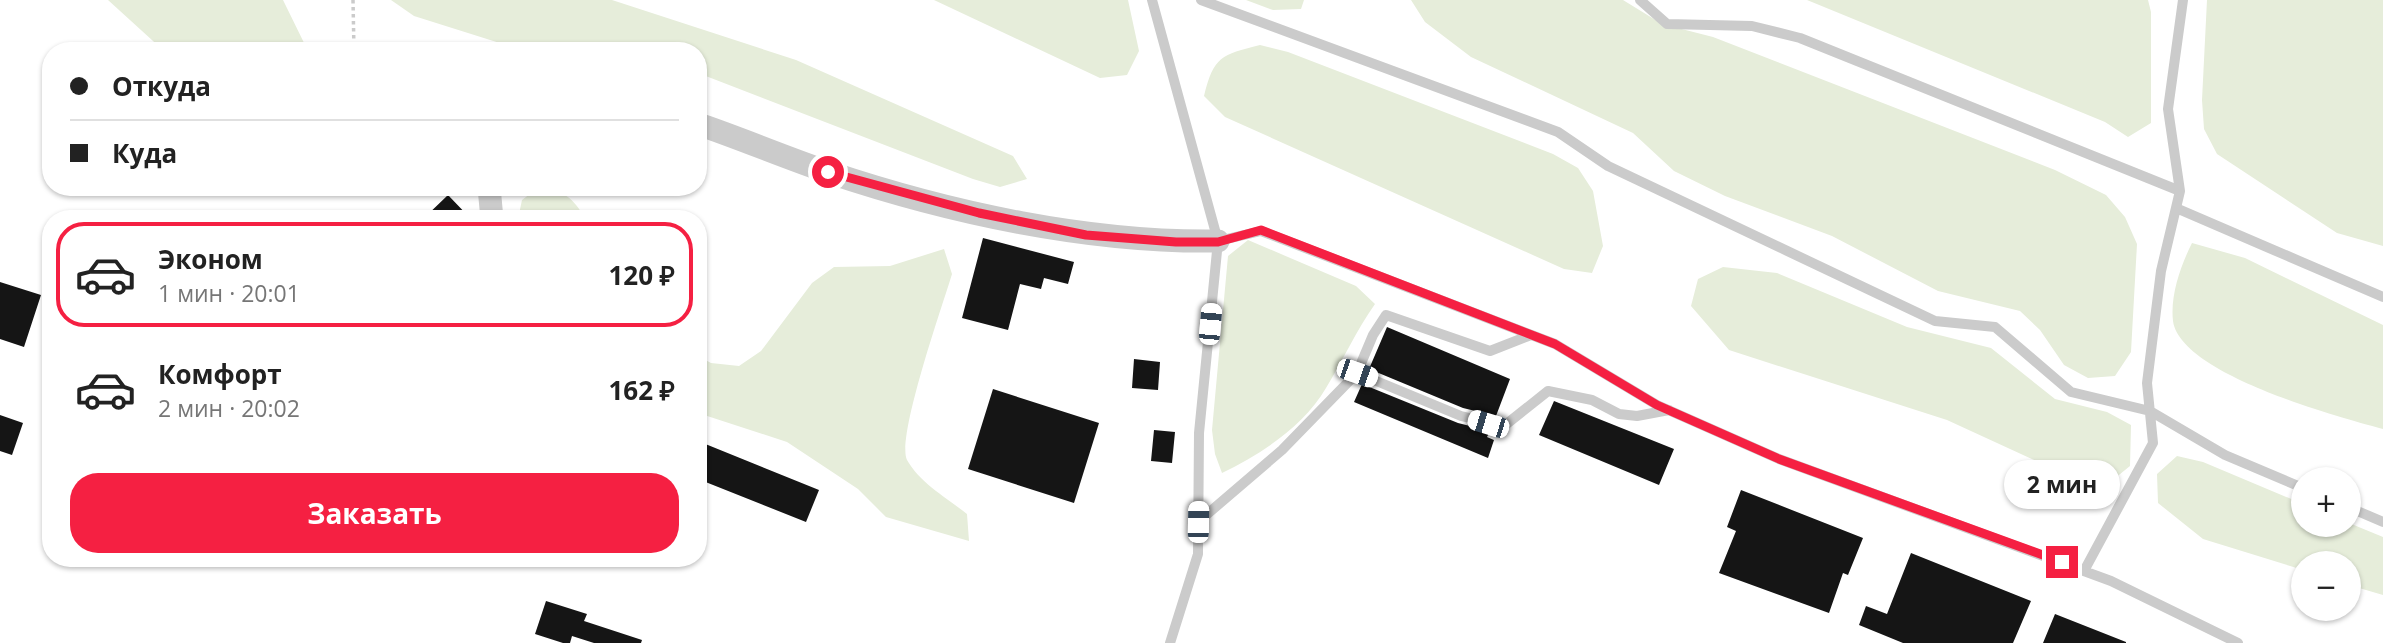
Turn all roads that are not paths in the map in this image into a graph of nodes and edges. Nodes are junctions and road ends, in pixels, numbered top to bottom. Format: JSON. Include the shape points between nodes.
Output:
{"nodes":[{"id":1,"x":1152,"y":0,"type":"edge"},
{"id":2,"x":1201,"y":0,"type":"edge"},
{"id":3,"x":1640,"y":0,"type":"edge"},
{"id":4,"x":2183,"y":0,"type":"edge"},
{"id":5,"x":707,"y":127,"type":"edge"},
{"id":6,"x":2180,"y":191,"type":"junction"},
{"id":7,"x":2176,"y":208,"type":"junction"},
{"id":8,"x":1218,"y":242,"type":"junction"},
{"id":9,"x":2383,"y":297,"type":"edge"},
{"id":10,"x":1531,"y":335,"type":"junction"},
{"id":11,"x":1357,"y":373,"type":"junction"},
{"id":12,"x":1668,"y":410,"type":"junction"},
{"id":13,"x":2150,"y":411,"type":"junction"},
{"id":14,"x":2291,"y":483,"type":"edge"},
{"id":15,"x":2361,"y":513,"type":"edge"},
{"id":16,"x":1198,"y":522,"type":"junction"},
{"id":17,"x":2383,"y":522,"type":"edge"},
{"id":18,"x":2084,"y":570,"type":"junction"},
{"id":19,"x":1170,"y":643,"type":"edge"},
{"id":20,"x":2238,"y":643,"type":"edge"}],
"edges":[{"from":1,"to":8,"type":"lane"},
{"from":2,"to":13,"type":"lane","via":[[1558,132],[1608,166],[1935,321],[1995,327],[2071,392]]},
{"from":3,"to":6,"type":"lane","via":[[1667,24],[1752,26],[1800,38]]},
{"from":4,"to":6,"type":"lane","via":[[2168,109]]},
{"from":5,"to":8,"type":"street","via":[[828,172],[979,213],[1086,235]]},
{"from":6,"to":7,"type":"lane"},
{"from":7,"to":9,"type":"lane"},
{"from":7,"to":13,"type":"lane","via":[[2147,383]]},
{"from":8,"to":10,"type":"lane","via":[[1261,230]]},
{"from":8,"to":16,"type":"lane","via":[[1199,433]]},
{"from":10,"to":11,"type":"lane","via":[[1490,351],[1386,315]]},
{"from":10,"to":12,"type":"lane","via":[[1555,344]]},
{"from":11,"to":12,"type":"lane","via":[[1488,424],[1504,426],[1548,391],[1592,400],[1619,414]]},
{"from":11,"to":16,"type":"lane","via":[[1282,450]]},
{"from":12,"to":18,"type":"lane","via":[[1779,459]]},
{"from":13,"to":14,"type":"lane","via":[[2225,455]]},
{"from":13,"to":18,"type":"lane","via":[[2153,443]]},
{"from":15,"to":17,"type":"lane"},
{"from":16,"to":19,"type":"lane","via":[[1198,554]]},
{"from":18,"to":20,"type":"lane"}]}
